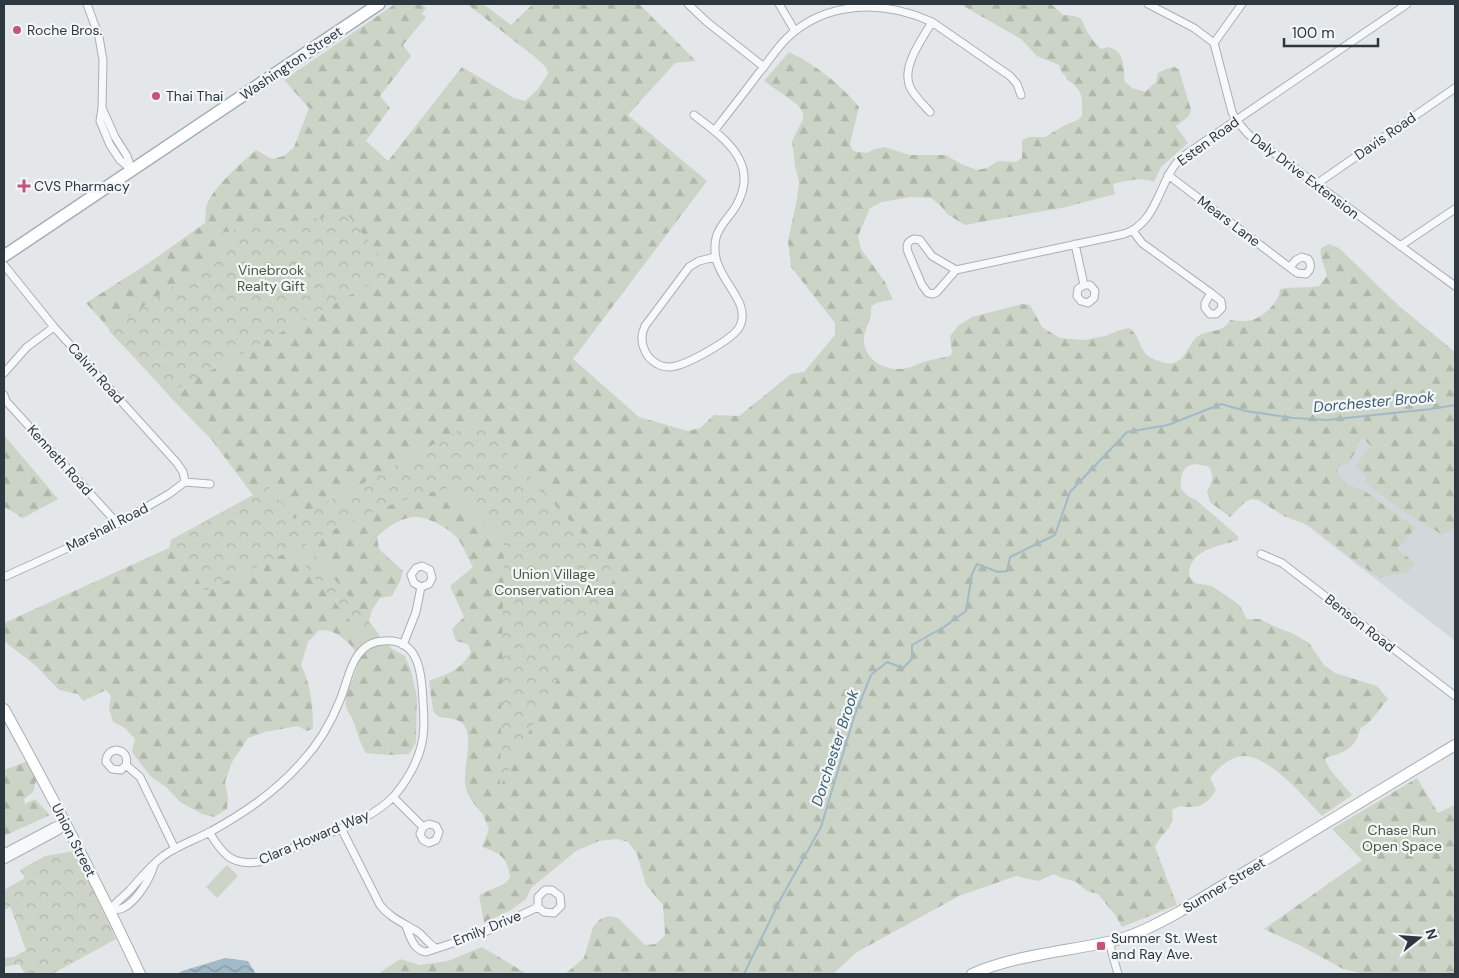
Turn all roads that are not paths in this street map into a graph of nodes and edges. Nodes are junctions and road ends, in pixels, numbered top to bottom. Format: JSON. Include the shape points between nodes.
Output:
{"nodes":[{"id":1,"x":87,"y":4,"type":"edge"},
{"id":2,"x":379,"y":4,"type":"edge"},
{"id":3,"x":688,"y":4,"type":"edge"},
{"id":4,"x":779,"y":4,"type":"edge"},
{"id":5,"x":1148,"y":4,"type":"edge"},
{"id":6,"x":1242,"y":4,"type":"edge"},
{"id":7,"x":1406,"y":4,"type":"edge"},
{"id":8,"x":848,"y":5,"type":"edge"},
{"id":9,"x":932,"y":22,"type":"junction"},
{"id":10,"x":795,"y":31,"type":"junction"},
{"id":11,"x":1214,"y":43,"type":"junction"},
{"id":12,"x":764,"y":66,"type":"junction"},
{"id":13,"x":1455,"y":88,"type":"edge"},
{"id":14,"x":1021,"y":95,"type":"dead end"},
{"id":15,"x":930,"y":112,"type":"dead end"},
{"id":16,"x":694,"y":115,"type":"dead end"},
{"id":17,"x":1236,"y":120,"type":"junction"},
{"id":18,"x":714,"y":131,"type":"junction"},
{"id":19,"x":131,"y":170,"type":"junction"},
{"id":20,"x":1168,"y":175,"type":"junction"},
{"id":21,"x":1315,"y":184,"type":"junction"},
{"id":22,"x":1455,"y":209,"type":"edge"},
{"id":23,"x":1133,"y":230,"type":"junction"},
{"id":24,"x":1075,"y":244,"type":"junction"},
{"id":25,"x":1400,"y":246,"type":"junction"},
{"id":26,"x":4,"y":256,"type":"edge"},
{"id":27,"x":715,"y":257,"type":"junction"},
{"id":28,"x":4,"y":265,"type":"edge"},
{"id":29,"x":1290,"y":267,"type":"dead end"},
{"id":30,"x":956,"y":270,"type":"junction"},
{"id":31,"x":1084,"y":285,"type":"dead end"},
{"id":32,"x":1455,"y":286,"type":"edge"},
{"id":33,"x":1211,"y":293,"type":"dead end"},
{"id":34,"x":54,"y":327,"type":"junction"},
{"id":35,"x":4,"y":372,"type":"edge"},
{"id":36,"x":4,"y":396,"type":"edge"},
{"id":37,"x":185,"y":482,"type":"junction"},
{"id":38,"x":210,"y":484,"type":"dead end"},
{"id":39,"x":117,"y":524,"type":"junction"},
{"id":40,"x":1261,"y":554,"type":"dead end"},
{"id":41,"x":4,"y":578,"type":"edge"},
{"id":42,"x":421,"y":587,"type":"dead end"},
{"id":43,"x":404,"y":646,"type":"junction"},
{"id":44,"x":1455,"y":696,"type":"edge"},
{"id":45,"x":4,"y":709,"type":"edge"},
{"id":46,"x":1455,"y":745,"type":"edge"},
{"id":47,"x":126,"y":765,"type":"dead end"},
{"id":48,"x":393,"y":797,"type":"junction"},
{"id":49,"x":66,"y":823,"type":"junction"},
{"id":50,"x":423,"y":827,"type":"dead end"},
{"id":51,"x":341,"y":828,"type":"junction"},
{"id":52,"x":209,"y":832,"type":"junction"},
{"id":53,"x":174,"y":849,"type":"junction"},
{"id":54,"x":4,"y":853,"type":"edge"},
{"id":55,"x":4,"y":860,"type":"edge"},
{"id":56,"x":538,"y":907,"type":"dead end"},
{"id":57,"x":110,"y":910,"type":"junction"},
{"id":58,"x":406,"y":926,"type":"junction"},
{"id":59,"x":1109,"y":942,"type":"junction"},
{"id":60,"x":436,"y":948,"type":"junction"},
{"id":61,"x":140,"y":974,"type":"edge"},
{"id":62,"x":972,"y":974,"type":"edge"},
{"id":63,"x":1118,"y":974,"type":"edge"}],
"edges":[{"from":1,"to":19,"type":"street","via":[[102,50],[100,121],[107,140]]},
{"from":2,"to":19,"type":"main road","name":"Washington Street"},
{"from":3,"to":12,"type":"street"},
{"from":4,"to":10,"type":"street"},
{"from":5,"to":11,"type":"street","via":[[1194,28]]},
{"from":6,"to":11,"type":"street"},
{"from":7,"to":17,"type":"street","name":"Esten Road"},
{"from":8,"to":9,"type":"street","via":[[897,8]]},
{"from":8,"to":10,"type":"street"},
{"from":9,"to":14,"type":"street","via":[[1010,76]]},
{"from":9,"to":15,"type":"street","via":[[907,73],[911,89]]},
{"from":10,"to":12,"type":"street"},
{"from":11,"to":17,"type":"street","name":"Daly Drive Extension"},
{"from":12,"to":18,"type":"street"},
{"from":13,"to":21,"type":"street","name":"Davis Road"},
{"from":16,"to":18,"type":"street"},
{"from":17,"to":20,"type":"street","name":"Esten Road","via":[[1182,157]]},
{"from":17,"to":21,"type":"street","name":"Daly Drive Extension","via":[[1248,134]]},
{"from":18,"to":27,"type":"street","via":[[732,146],[744,176],[740,198],[718,231]]},
{"from":19,"to":26,"type":"main road","name":"Washington Street"},
{"from":20,"to":23,"type":"street","name":"Esten Road","via":[[1148,216]]},
{"from":20,"to":29,"type":"street","name":"Mears Lane"},
{"from":21,"to":25,"type":"street","name":"Daly Drive Extension"},
{"from":22,"to":25,"type":"street"},
{"from":23,"to":24,"type":"street"},
{"from":23,"to":33,"type":"street","via":[[1142,242]]},
{"from":24,"to":30,"type":"street"},
{"from":24,"to":31,"type":"street"},
{"from":25,"to":32,"type":"street","name":"Daly Drive Extension"},
{"from":27,"to":27,"type":"street","via":[[723,278],[740,303],[740,325],[728,338],[684,363],[670,367],[657,364],[649,358],[642,345],[645,326],[689,267],[699,260]]},
{"from":28,"to":34,"type":"street","name":"Calvin Road"},
{"from":30,"to":30,"type":"street","via":[[932,256],[920,240],[908,243],[908,252],[928,293],[937,292]]},
{"from":34,"to":35,"type":"street","via":[[27,347]]},
{"from":34,"to":37,"type":"street","name":"Calvin Road","via":[[177,463]]},
{"from":36,"to":39,"type":"street","name":"Kenneth Road"},
{"from":37,"to":38,"type":"street"},
{"from":37,"to":39,"type":"street","name":"Marshall Road"},
{"from":39,"to":41,"type":"street","name":"Marshall Road"},
{"from":40,"to":44,"type":"street","name":"Benson Road","via":[[1282,562]]},
{"from":42,"to":43,"type":"street"},
{"from":43,"to":48,"type":"street","name":"Clara Howard Way","via":[[420,666],[424,731],[416,762]]},
{"from":43,"to":52,"type":"street","via":[[383,641],[363,649],[354,662],[334,713],[306,758],[265,798]]},
{"from":45,"to":49,"type":"main road","name":"Union Street"},
{"from":46,"to":59,"type":"main road","name":"Sumner Street","via":[[1179,912],[1153,926]]},
{"from":47,"to":53,"type":"street","via":[[140,778]]},
{"from":48,"to":50,"type":"street"},
{"from":48,"to":51,"type":"street","name":"Clara Howard Way","via":[[374,812]]},
{"from":49,"to":54,"type":"street"},
{"from":49,"to":55,"type":"street","via":[[58,831]]},
{"from":49,"to":57,"type":"main road","name":"Union Street"},
{"from":51,"to":52,"type":"street","name":"Clara Howard Way","via":[[249,863],[226,855]]},
{"from":51,"to":58,"type":"street","name":"Emily Drive","via":[[380,905],[387,914]]},
{"from":52,"to":53,"type":"street"},
{"from":53,"to":57,"type":"street","via":[[154,865],[135,898],[122,909]]},
{"from":56,"to":60,"type":"street","name":"Emily Drive","via":[[483,933]]},
{"from":57,"to":61,"type":"main road","name":"Union Street"},
{"from":58,"to":60,"type":"street","name":"Emily Drive"},
{"from":58,"to":60,"type":"street","name":"Emily Drive","via":[[419,950],[426,952]]},
{"from":59,"to":62,"type":"main road","name":"Sumner Street","via":[[1014,959]]},
{"from":59,"to":63,"type":"street"}]}
